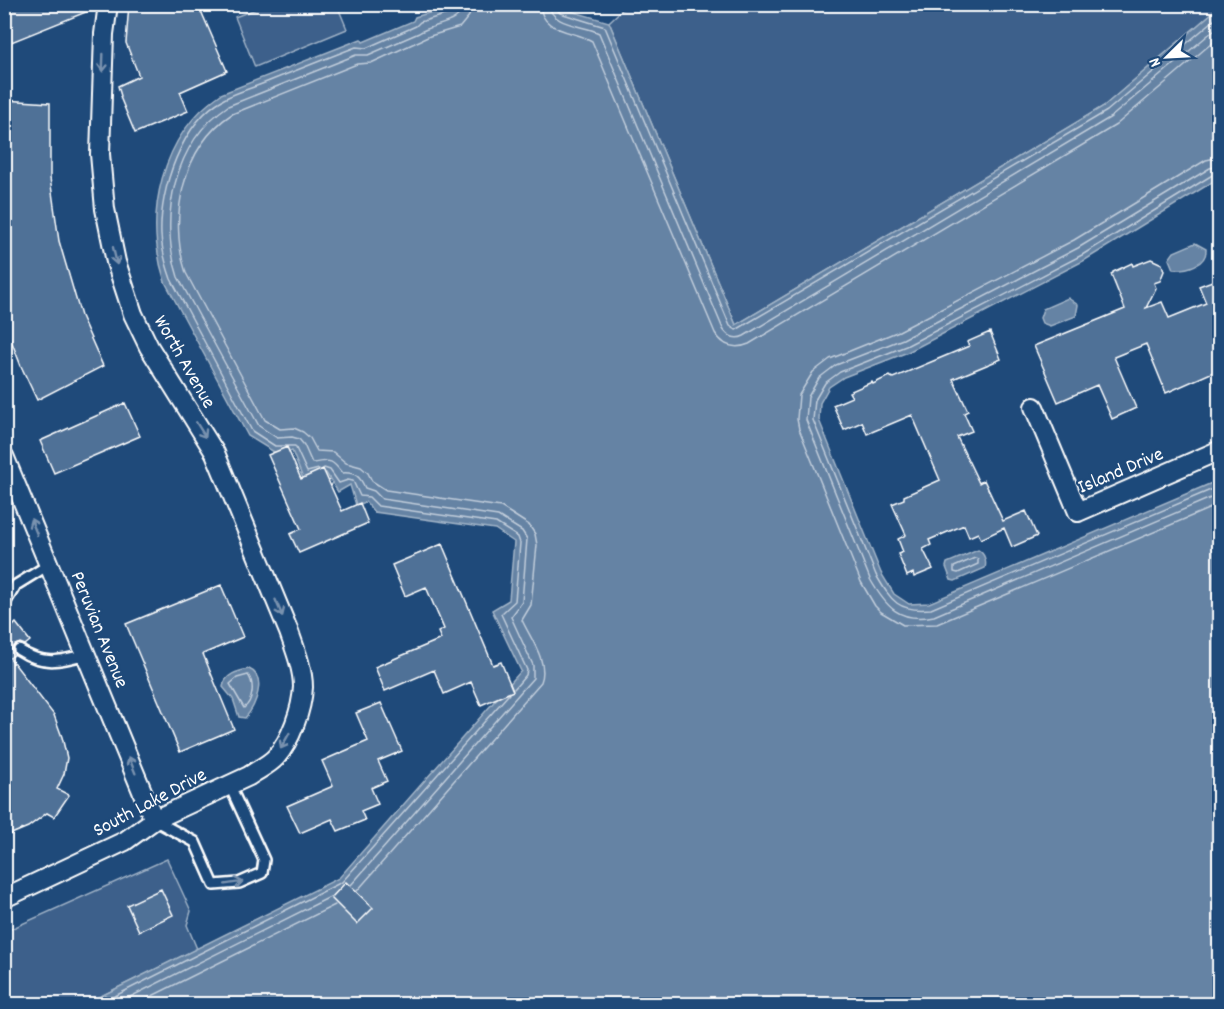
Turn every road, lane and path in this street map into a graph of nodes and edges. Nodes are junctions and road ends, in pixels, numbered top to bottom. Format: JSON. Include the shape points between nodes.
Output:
{"nodes":[{"id":1,"x":108,"y":4,"type":"edge"},
{"id":2,"x":1034,"y":407,"type":"dead end"},
{"id":3,"x":1220,"y":450,"type":"edge"},
{"id":4,"x":4,"y":456,"type":"edge"},
{"id":5,"x":50,"y":564,"type":"junction"},
{"id":6,"x":4,"y":605,"type":"edge"},
{"id":7,"x":19,"y":651,"type":"dead end"},
{"id":8,"x":87,"y":654,"type":"junction"},
{"id":9,"x":303,"y":686,"type":"joint"},
{"id":10,"x":230,"y":784,"type":"junction"},
{"id":11,"x":154,"y":820,"type":"junction"},
{"id":12,"x":4,"y":898,"type":"edge"}],
"edges":[{"from":1,"to":9,"type":"street","name":"Worth Avenue","one_way":true,"via":[[100,154],[116,262],[148,347],[215,453],[289,632]]},
{"from":2,"to":3,"type":"street","name":"Island Drive","via":[[1078,512]]},
{"from":5,"to":4,"type":"street","name":"Peruvian Avenue","one_way":true},
{"from":5,"to":6,"type":"lane","via":[[16,585]]},
{"from":5,"to":8,"type":"street","name":"Peruvian Avenue"},
{"from":7,"to":8,"type":"lane","via":[[58,662]]},
{"from":11,"to":8,"type":"street","name":"Peruvian Avenue","one_way":true},
{"from":9,"to":10,"type":"street","name":"South Lake Drive","one_way":true,"via":[[296,718],[275,757]]},
{"from":10,"to":11,"type":"street","name":"South Lake Drive"},
{"from":11,"to":10,"type":"lane","one_way":true,"via":[[195,842],[214,885],[239,883],[262,873],[264,860]]},
{"from":11,"to":12,"type":"street","name":"South Lake Drive","via":[[125,841]]}]}
